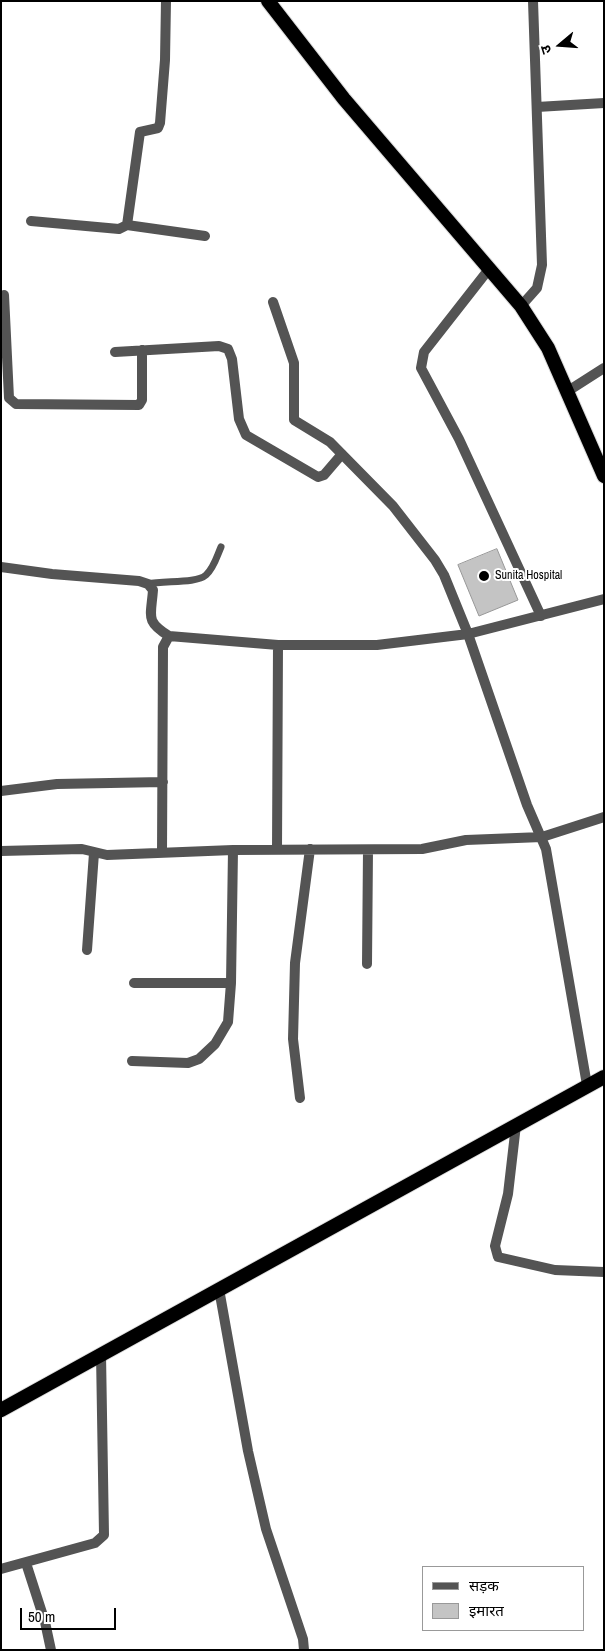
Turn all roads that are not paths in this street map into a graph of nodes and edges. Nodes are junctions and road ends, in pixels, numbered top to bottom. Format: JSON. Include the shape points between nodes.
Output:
{"nodes":[{"id":1,"x":166,"y":1,"type":"edge"},
{"id":2,"x":268,"y":1,"type":"edge"},
{"id":3,"x":534,"y":1,"type":"edge"},
{"id":4,"x":604,"y":103,"type":"edge"},
{"id":5,"x":537,"y":107,"type":"junction"},
{"id":6,"x":31,"y":221,"type":"dead end"},
{"id":7,"x":127,"y":225,"type":"junction"},
{"id":8,"x":205,"y":236,"type":"dead end"},
{"id":9,"x":489,"y":269,"type":"junction"},
{"id":10,"x":4,"y":295,"type":"dead end"},
{"id":11,"x":273,"y":302,"type":"dead end"},
{"id":12,"x":521,"y":306,"type":"junction"},
{"id":13,"x":142,"y":350,"type":"junction"},
{"id":14,"x":115,"y":352,"type":"dead end"},
{"id":15,"x":604,"y":368,"type":"edge"},
{"id":16,"x":568,"y":391,"type":"junction"},
{"id":17,"x":342,"y":454,"type":"junction"},
{"id":18,"x":604,"y":476,"type":"edge"},
{"id":19,"x":221,"y":547,"type":"dead end"},
{"id":20,"x":1,"y":567,"type":"edge"},
{"id":21,"x":148,"y":584,"type":"junction"},
{"id":22,"x":604,"y":599,"type":"edge"},
{"id":23,"x":541,"y":616,"type":"junction"},
{"id":24,"x":468,"y":634,"type":"junction"},
{"id":25,"x":169,"y":636,"type":"junction"},
{"id":26,"x":278,"y":645,"type":"junction"},
{"id":27,"x":163,"y":782,"type":"junction"},
{"id":28,"x":1,"y":791,"type":"edge"},
{"id":29,"x":604,"y":817,"type":"edge"},
{"id":30,"x":542,"y":837,"type":"junction"},
{"id":31,"x":310,"y":849,"type":"junction"},
{"id":32,"x":233,"y":850,"type":"junction"},
{"id":33,"x":277,"y":850,"type":"junction"},
{"id":34,"x":368,"y":850,"type":"junction"},
{"id":35,"x":1,"y":851,"type":"edge"},
{"id":36,"x":94,"y":853,"type":"junction"},
{"id":37,"x":162,"y":853,"type":"junction"},
{"id":38,"x":87,"y":950,"type":"dead end"},
{"id":39,"x":367,"y":964,"type":"dead end"},
{"id":40,"x":134,"y":983,"type":"dead end"},
{"id":41,"x":231,"y":983,"type":"junction"},
{"id":42,"x":132,"y":1061,"type":"dead end"},
{"id":43,"x":604,"y":1076,"type":"edge"},
{"id":44,"x":587,"y":1085,"type":"junction"},
{"id":45,"x":300,"y":1098,"type":"dead end"},
{"id":46,"x":516,"y":1125,"type":"junction"},
{"id":47,"x":604,"y":1272,"type":"edge"},
{"id":48,"x":219,"y":1289,"type":"junction"},
{"id":49,"x":101,"y":1354,"type":"junction"},
{"id":50,"x":1,"y":1410,"type":"edge"},
{"id":51,"x":26,"y":1563,"type":"junction"},
{"id":52,"x":1,"y":1568,"type":"edge"},
{"id":53,"x":51,"y":1650,"type":"edge"},
{"id":54,"x":304,"y":1650,"type":"edge"}],
"edges":[{"from":1,"to":7,"type":"street","via":[[160,123],[158,128],[140,132]]},
{"from":2,"to":9,"type":"highway","via":[[351,106]]},
{"from":3,"to":5,"type":"street"},
{"from":4,"to":5,"type":"street"},
{"from":5,"to":12,"type":"street","via":[[542,265],[537,288]]},
{"from":6,"to":7,"type":"street","via":[[119,229]]},
{"from":7,"to":8,"type":"street"},
{"from":9,"to":12,"type":"highway"},
{"from":9,"to":23,"type":"street","via":[[424,352],[420,368],[459,439]]},
{"from":10,"to":13,"type":"street","via":[[9,398],[16,404],[139,405],[142,400]]},
{"from":11,"to":17,"type":"street","via":[[294,363],[294,420],[330,442]]},
{"from":12,"to":16,"type":"highway","via":[[548,348]]},
{"from":13,"to":14,"type":"street"},
{"from":13,"to":17,"type":"street","via":[[219,346],[228,349],[239,418],[246,435],[318,477],[324,475]]},
{"from":15,"to":16,"type":"street"},
{"from":16,"to":18,"type":"highway"},
{"from":17,"to":24,"type":"street","via":[[393,506],[434,560],[444,575]]},
{"from":19,"to":21,"type":"lane","via":[[205,576],[197,580],[162,580]]},
{"from":20,"to":21,"type":"street"},
{"from":21,"to":25,"type":"street","via":[[153,590],[153,626]]},
{"from":22,"to":23,"type":"street"},
{"from":23,"to":24,"type":"street"},
{"from":24,"to":26,"type":"street","via":[[377,645]]},
{"from":24,"to":30,"type":"street","via":[[526,805]]},
{"from":25,"to":26,"type":"street"},
{"from":25,"to":27,"type":"street","via":[[163,647]]},
{"from":26,"to":33,"type":"street"},
{"from":27,"to":28,"type":"street","via":[[57,784]]},
{"from":27,"to":37,"type":"street"},
{"from":29,"to":30,"type":"street"},
{"from":30,"to":34,"type":"street","via":[[466,840],[430,848]]},
{"from":30,"to":44,"type":"street"},
{"from":31,"to":33,"type":"street"},
{"from":31,"to":34,"type":"street"},
{"from":31,"to":45,"type":"street","via":[[295,963],[293,1039]]},
{"from":32,"to":33,"type":"street"},
{"from":32,"to":37,"type":"street"},
{"from":32,"to":41,"type":"street"},
{"from":34,"to":39,"type":"street"},
{"from":35,"to":36,"type":"street","via":[[82,849]]},
{"from":36,"to":37,"type":"street"},
{"from":36,"to":38,"type":"street"},
{"from":40,"to":41,"type":"street"},
{"from":41,"to":42,"type":"street","via":[[228,1022],[214,1044],[199,1059],[188,1063]]},
{"from":43,"to":44,"type":"highway"},
{"from":44,"to":46,"type":"highway"},
{"from":46,"to":47,"type":"street","via":[[508,1194],[495,1246],[498,1257],[555,1270]]},
{"from":46,"to":48,"type":"highway"},
{"from":48,"to":49,"type":"highway"},
{"from":48,"to":54,"type":"street","via":[[264,1521]]},
{"from":49,"to":50,"type":"highway"},
{"from":49,"to":51,"type":"street","via":[[104,1534],[95,1543]]},
{"from":51,"to":52,"type":"street"},
{"from":51,"to":53,"type":"street"}]}
